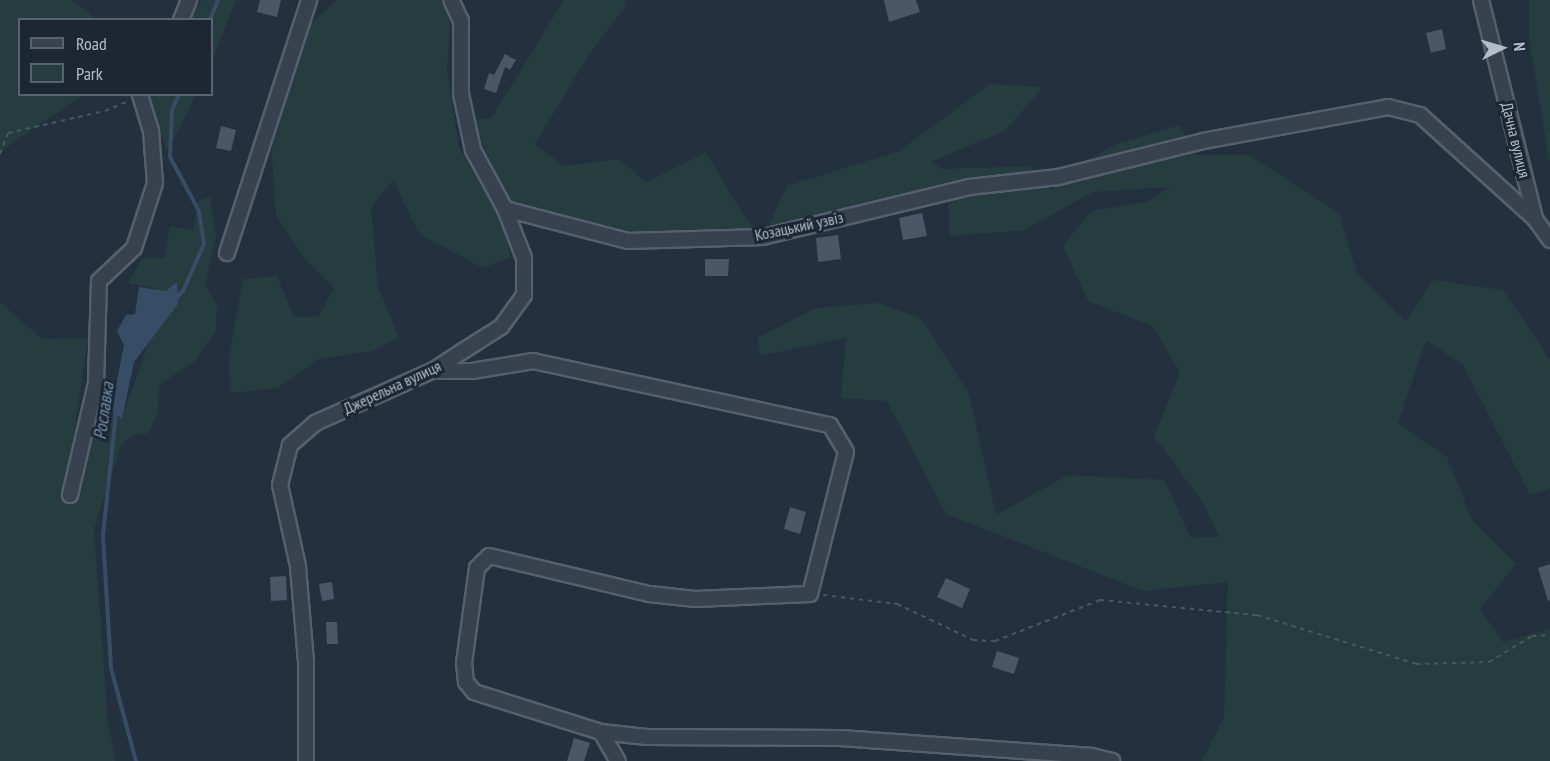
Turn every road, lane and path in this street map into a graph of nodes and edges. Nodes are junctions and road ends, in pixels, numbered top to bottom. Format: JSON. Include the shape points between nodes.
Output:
{"nodes":[{"id":1,"x":189,"y":0,"type":"edge"},
{"id":2,"x":309,"y":0,"type":"edge"},
{"id":3,"x":451,"y":0,"type":"edge"},
{"id":4,"x":1481,"y":0,"type":"edge"},
{"id":5,"x":182,"y":18,"type":"edge"},
{"id":6,"x":139,"y":96,"type":"edge"},
{"id":7,"x":0,"y":154,"type":"edge"},
{"id":8,"x":505,"y":209,"type":"junction"},
{"id":9,"x":1535,"y":219,"type":"junction"},
{"id":10,"x":1550,"y":240,"type":"edge"},
{"id":11,"x":227,"y":253,"type":"dead end"},
{"id":12,"x":432,"y":371,"type":"junction"},
{"id":13,"x":70,"y":495,"type":"dead end"},
{"id":14,"x":810,"y":594,"type":"junction"},
{"id":15,"x":1550,"y":635,"type":"edge"},
{"id":16,"x":601,"y":732,"type":"junction"},
{"id":17,"x":306,"y":761,"type":"edge"},
{"id":18,"x":618,"y":761,"type":"edge"},
{"id":19,"x":1112,"y":761,"type":"edge"}],
"edges":[{"from":1,"to":5,"type":"street"},
{"from":2,"to":11,"type":"street"},
{"from":3,"to":8,"type":"street","name":"Джерельна вулиця","via":[[461,21],[461,94],[473,150]]},
{"from":4,"to":9,"type":"street","name":"Дачна вулиця"},
{"from":6,"to":7,"type":"path","via":[[105,111],[8,133]]},
{"from":6,"to":13,"type":"street","via":[[151,131],[155,183],[134,248],[99,281],[96,383]]},
{"from":8,"to":9,"type":"street","name":"Козацький узвіз","via":[[628,241],[763,237],[969,188],[1058,177],[1203,141],[1388,107],[1420,115]]},
{"from":8,"to":12,"type":"street","name":"Джерельна вулиця","via":[[524,258],[524,296],[501,327]]},
{"from":9,"to":10,"type":"street","name":"Дачна вулиця"},
{"from":12,"to":14,"type":"street","via":[[472,371],[533,361],[830,425],[846,452]]},
{"from":12,"to":17,"type":"street","name":"Джерельна вулиця","via":[[315,423],[290,445],[280,485],[298,566],[306,662]]},
{"from":14,"to":15,"type":"path","via":[[897,604],[974,640],[995,641],[1100,600],[1257,615],[1416,664],[1489,662],[1532,636]]},
{"from":14,"to":16,"type":"street","via":[[695,599],[649,594],[489,556],[477,568],[464,663],[466,682],[474,692]]},
{"from":16,"to":18,"type":"street"},
{"from":16,"to":19,"type":"street","via":[[647,737],[840,738]]}]}
